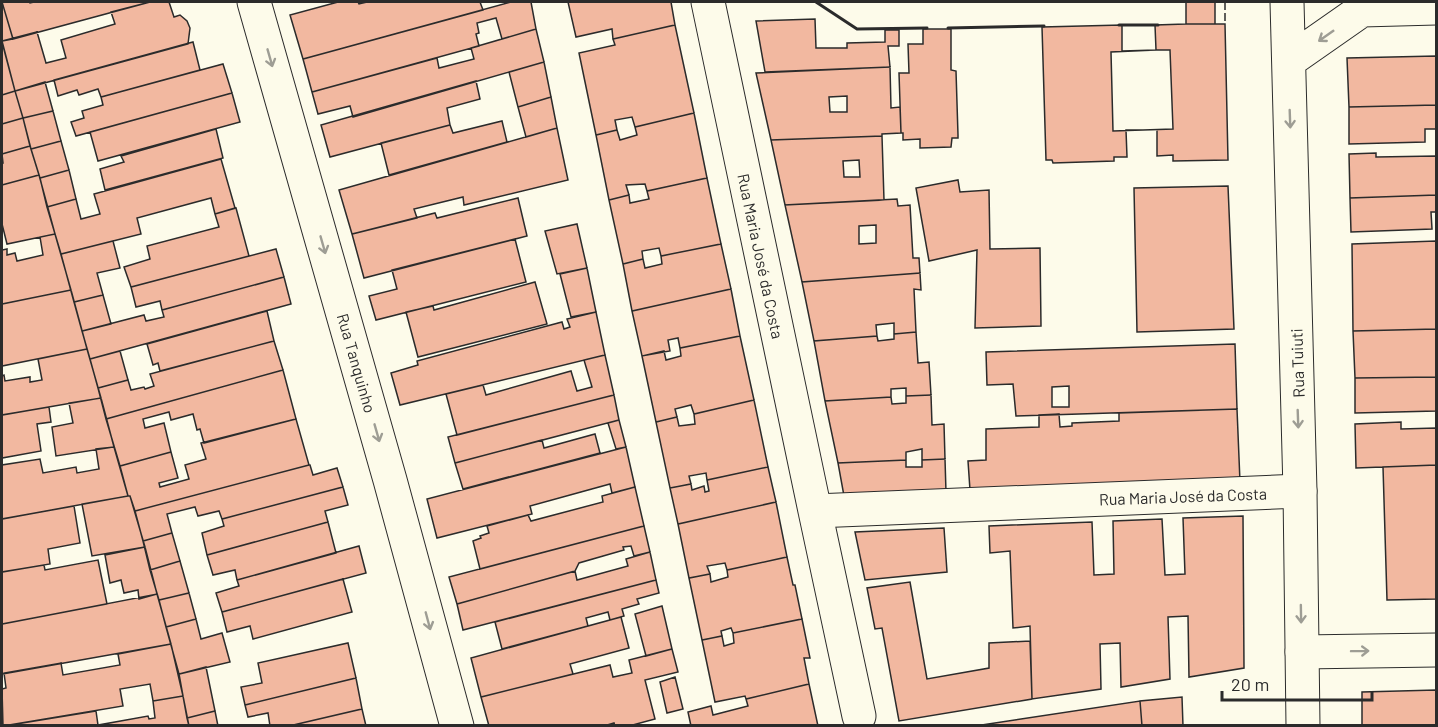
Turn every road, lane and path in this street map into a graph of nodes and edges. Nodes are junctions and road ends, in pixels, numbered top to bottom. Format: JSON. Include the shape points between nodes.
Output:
{"nodes":[{"id":1,"x":254,"y":2,"type":"edge"},
{"id":2,"x":708,"y":2,"type":"edge"},
{"id":3,"x":1287,"y":2,"type":"edge"},
{"id":4,"x":1357,"y":6,"type":"edge"},
{"id":5,"x":1437,"y":8,"type":"edge"},
{"id":6,"x":1289,"y":61,"type":"junction"},
{"id":7,"x":1300,"y":491,"type":"junction"},
{"id":8,"x":814,"y":512,"type":"junction"},
{"id":9,"x":1437,"y":650,"type":"edge"},
{"id":10,"x":1302,"y":652,"type":"junction"},
{"id":11,"x":859,"y":716,"type":"dead end"},
{"id":12,"x":457,"y":726,"type":"edge"},
{"id":13,"x":1303,"y":726,"type":"edge"}],
"edges":[{"from":1,"to":12,"type":"street","name":"Rua Tanquinho","one_way":true},
{"from":2,"to":8,"type":"street","name":"Rua Maria José da Costa"},
{"from":3,"to":6,"type":"street","name":"Rua Tuiuti"},
{"from":4,"to":5,"type":"street"},
{"from":4,"to":6,"type":"street","one_way":true},
{"from":6,"to":7,"type":"street","name":"Rua Tuiuti","one_way":true},
{"from":7,"to":8,"type":"street","name":"Rua Maria José da Costa"},
{"from":7,"to":10,"type":"street","name":"Rua Tuiuti","one_way":true},
{"from":8,"to":11,"type":"street","name":"Rua Maria José da Costa"},
{"from":10,"to":9,"type":"street","one_way":true},
{"from":10,"to":13,"type":"street","name":"Rua Tuiuti"}]}
